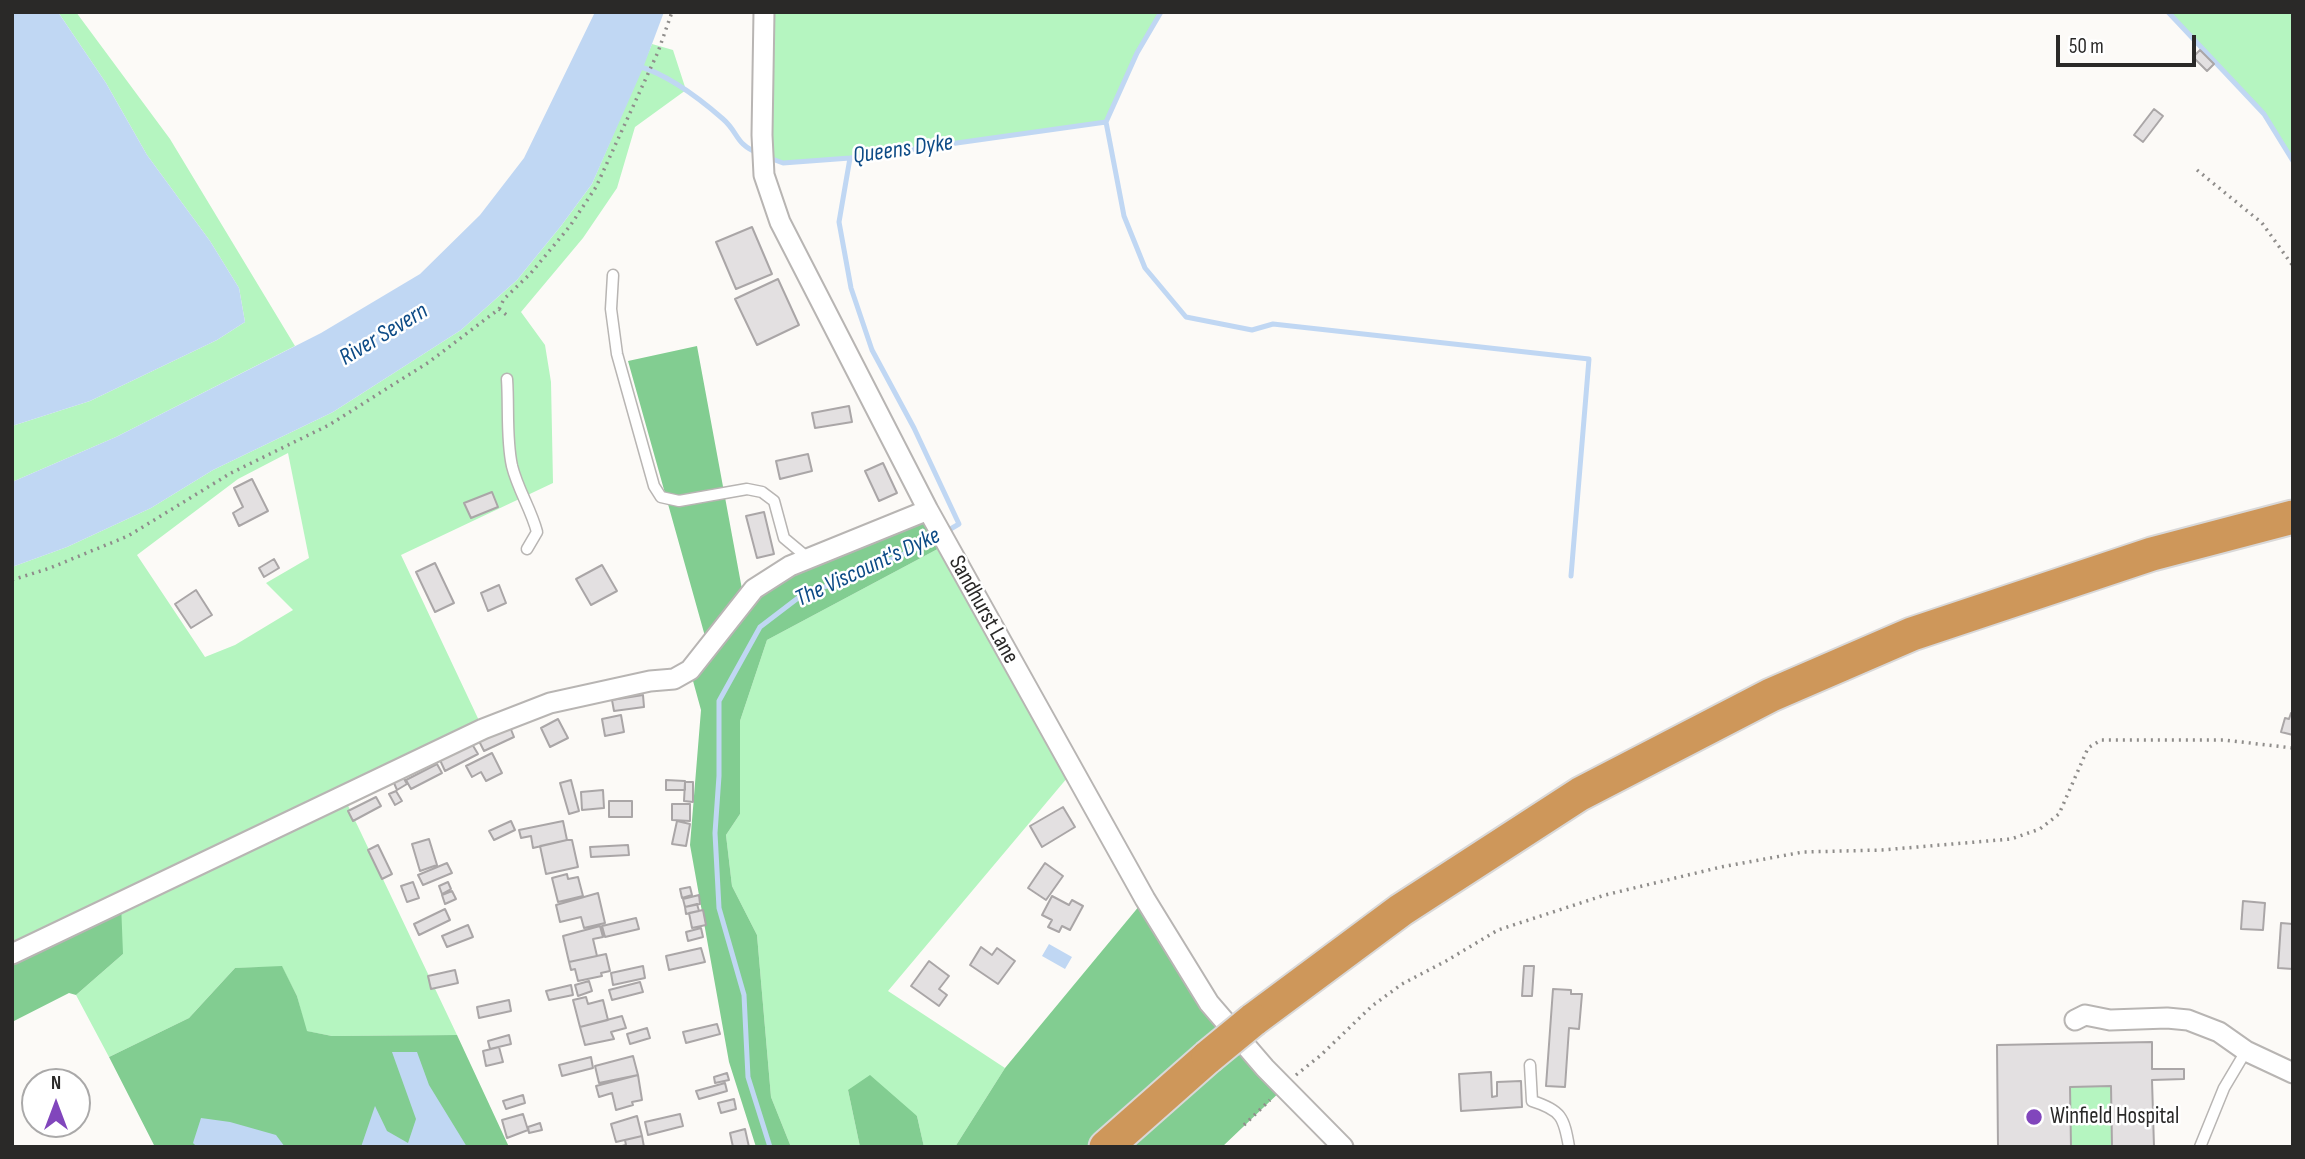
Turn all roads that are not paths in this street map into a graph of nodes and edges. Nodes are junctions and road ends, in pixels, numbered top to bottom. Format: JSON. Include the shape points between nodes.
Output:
{"nodes":[{"id":1,"x":764,"y":12,"type":"edge"},
{"id":2,"x":613,"y":275,"type":"dead end"},
{"id":3,"x":507,"y":379,"type":"dead end"},
{"id":4,"x":928,"y":510,"type":"junction"},
{"id":5,"x":2293,"y":517,"type":"edge"},
{"id":6,"x":527,"y":550,"type":"dead end"},
{"id":7,"x":808,"y":558,"type":"junction"},
{"id":8,"x":12,"y":954,"type":"edge"},
{"id":9,"x":2074,"y":1020,"type":"dead end"},
{"id":10,"x":2246,"y":1051,"type":"junction"},
{"id":11,"x":1530,"y":1065,"type":"dead end"},
{"id":12,"x":2293,"y":1073,"type":"edge"},
{"id":13,"x":1107,"y":1147,"type":"edge"},
{"id":14,"x":1343,"y":1147,"type":"edge"},
{"id":15,"x":1569,"y":1147,"type":"edge"},
{"id":16,"x":2200,"y":1147,"type":"edge"}],
"edges":[{"from":1,"to":4,"type":"street","name":"Sandhurst Lane","via":[[764,174],[780,222]]},
{"from":2,"to":7,"type":"lane","via":[[611,309],[617,354],[661,497],[679,501],[747,489],[762,492],[774,501],[784,538]]},
{"from":3,"to":6,"type":"lane","via":[[512,463],[537,532]]},
{"from":4,"to":7,"type":"street"},
{"from":4,"to":14,"type":"street","name":"Sandhurst Lane","via":[[1145,900],[1209,1003]]},
{"from":5,"to":13,"type":"highway","bridge":true,"via":[[2152,554],[1912,634],[1771,695],[1580,794],[1401,910],[1253,1020]]},
{"from":7,"to":8,"type":"street","via":[[754,589],[690,670],[674,679],[550,703],[484,729]]},
{"from":9,"to":10,"type":"street","via":[[2085,1016],[2188,1020],[2219,1032]]},
{"from":10,"to":12,"type":"street"},
{"from":10,"to":16,"type":"lane","via":[[2224,1088]]},
{"from":11,"to":15,"type":"lane","via":[[1532,1101],[1549,1107],[1565,1122]]}]}
